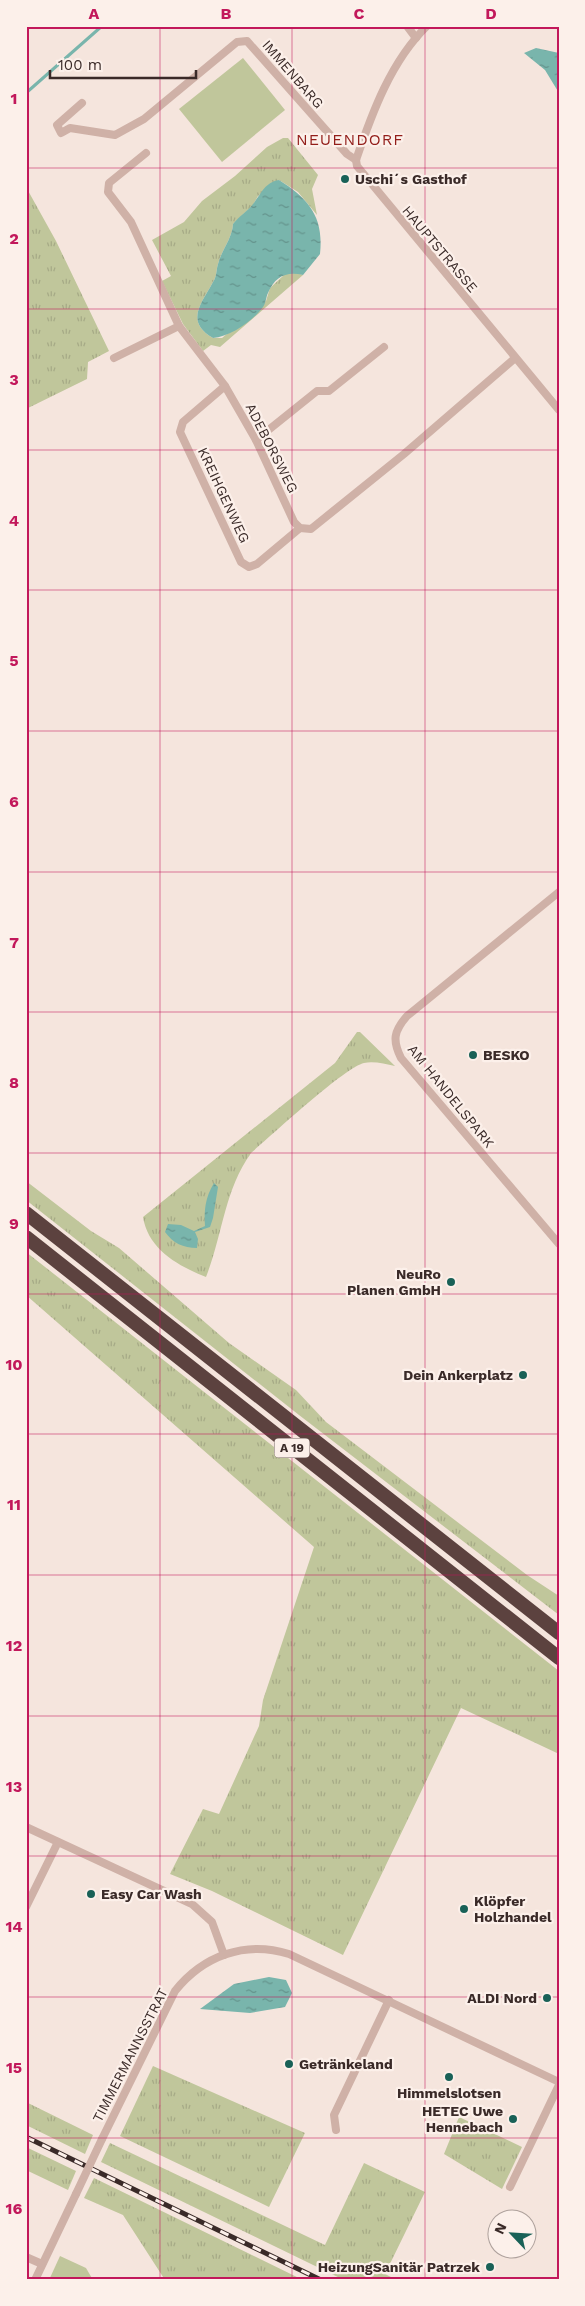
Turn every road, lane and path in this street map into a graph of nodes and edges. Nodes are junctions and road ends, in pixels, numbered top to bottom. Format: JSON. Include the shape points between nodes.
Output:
{"nodes":[{"id":1,"x":407,"y":26,"type":"edge"},
{"id":2,"x":427,"y":26,"type":"edge"},
{"id":3,"x":416,"y":38,"type":"junction"},
{"id":4,"x":82,"y":103,"type":"dead end"},
{"id":5,"x":146,"y":153,"type":"dead end"},
{"id":6,"x":356,"y":160,"type":"junction"},
{"id":7,"x":179,"y":326,"type":"junction"},
{"id":8,"x":384,"y":347,"type":"dead end"},
{"id":9,"x":114,"y":358,"type":"dead end"},
{"id":10,"x":514,"y":358,"type":"junction"},
{"id":11,"x":225,"y":386,"type":"junction"},
{"id":12,"x":559,"y":410,"type":"edge"},
{"id":13,"x":256,"y":440,"type":"junction"},
{"id":14,"x":300,"y":528,"type":"junction"},
{"id":15,"x":559,"y":892,"type":"edge"},
{"id":16,"x":26,"y":1213,"type":"edge"},
{"id":17,"x":26,"y":1237,"type":"edge"},
{"id":18,"x":559,"y":1244,"type":"edge"},
{"id":19,"x":540,"y":1618,"type":"junction"},
{"id":20,"x":559,"y":1626,"type":"edge"},
{"id":21,"x":559,"y":1633,"type":"edge"},
{"id":22,"x":559,"y":1658,"type":"edge"},
{"id":23,"x":26,"y":1827,"type":"edge"},
{"id":24,"x":58,"y":1842,"type":"junction"},
{"id":25,"x":26,"y":1907,"type":"edge"},
{"id":26,"x":224,"y":1955,"type":"junction"},
{"id":27,"x":389,"y":2000,"type":"junction"},
{"id":28,"x":559,"y":2083,"type":"edge"},
{"id":29,"x":336,"y":2130,"type":"dead end"},
{"id":30,"x":510,"y":2188,"type":"dead end"},
{"id":31,"x":26,"y":2257,"type":"edge"},
{"id":32,"x":42,"y":2264,"type":"junction"},
{"id":33,"x":35,"y":2280,"type":"edge"}],
"edges":[{"from":1,"to":3,"type":"street"},
{"from":2,"to":3,"type":"street"},
{"from":3,"to":6,"type":"street","via":[[384,88]]},
{"from":4,"to":6,"type":"street","name":"IMMENBARG","via":[[57,125],[61,133],[70,128],[115,136],[144,119],[237,42],[247,41],[347,154]]},
{"from":5,"to":7,"type":"street","name":"ADEBORSWEG","via":[[109,184],[108,192],[131,222]]},
{"from":6,"to":10,"type":"street","name":"HAUPTSTRASSE","via":[[362,173]]},
{"from":7,"to":9,"type":"street"},
{"from":7,"to":11,"type":"street","name":"ADEBORSWEG"},
{"from":8,"to":13,"type":"street","via":[[329,391],[317,391]]},
{"from":10,"to":12,"type":"street","name":"HAUPTSTRASSE"},
{"from":10,"to":14,"type":"street","via":[[404,454],[311,529]]},
{"from":11,"to":13,"type":"street","name":"ADEBORSWEG"},
{"from":11,"to":14,"type":"street","name":"KREIHGENWEG","via":[[182,422],[180,432],[242,562],[249,566],[257,564]]},
{"from":13,"to":14,"type":"street","name":"ADEBORSWEG","via":[[294,522]]},
{"from":15,"to":18,"type":"street","name":"AM HANDELSPARK","via":[[407,1016],[394,1041],[401,1058]]},
{"from":16,"to":19,"type":"highway","number":"A 19"},
{"from":17,"to":22,"type":"highway","number":"A 19"},
{"from":19,"to":20,"type":"highway"},
{"from":19,"to":21,"type":"highway","number":"A 19"},
{"from":23,"to":24,"type":"street"},
{"from":24,"to":25,"type":"street"},
{"from":24,"to":26,"type":"street","via":[[192,1904],[212,1922]]},
{"from":26,"to":27,"type":"street","name":"TIMMERMANNSSTRAT","via":[[243,1950],[277,1950]]},
{"from":26,"to":32,"type":"street","name":"TIMMERMANNSSTRAT","bridge":true,"via":[[193,1972],[175,1991]]},
{"from":27,"to":28,"type":"street","name":"TIMMERMANNSSTRAT"},
{"from":27,"to":29,"type":"street","via":[[334,2115]]},
{"from":28,"to":30,"type":"street","name":"TIMMERMANNSSTRAT"},
{"from":31,"to":32,"type":"street"},
{"from":32,"to":33,"type":"street","name":"TIMMERMANNSSTRAT"}]}
